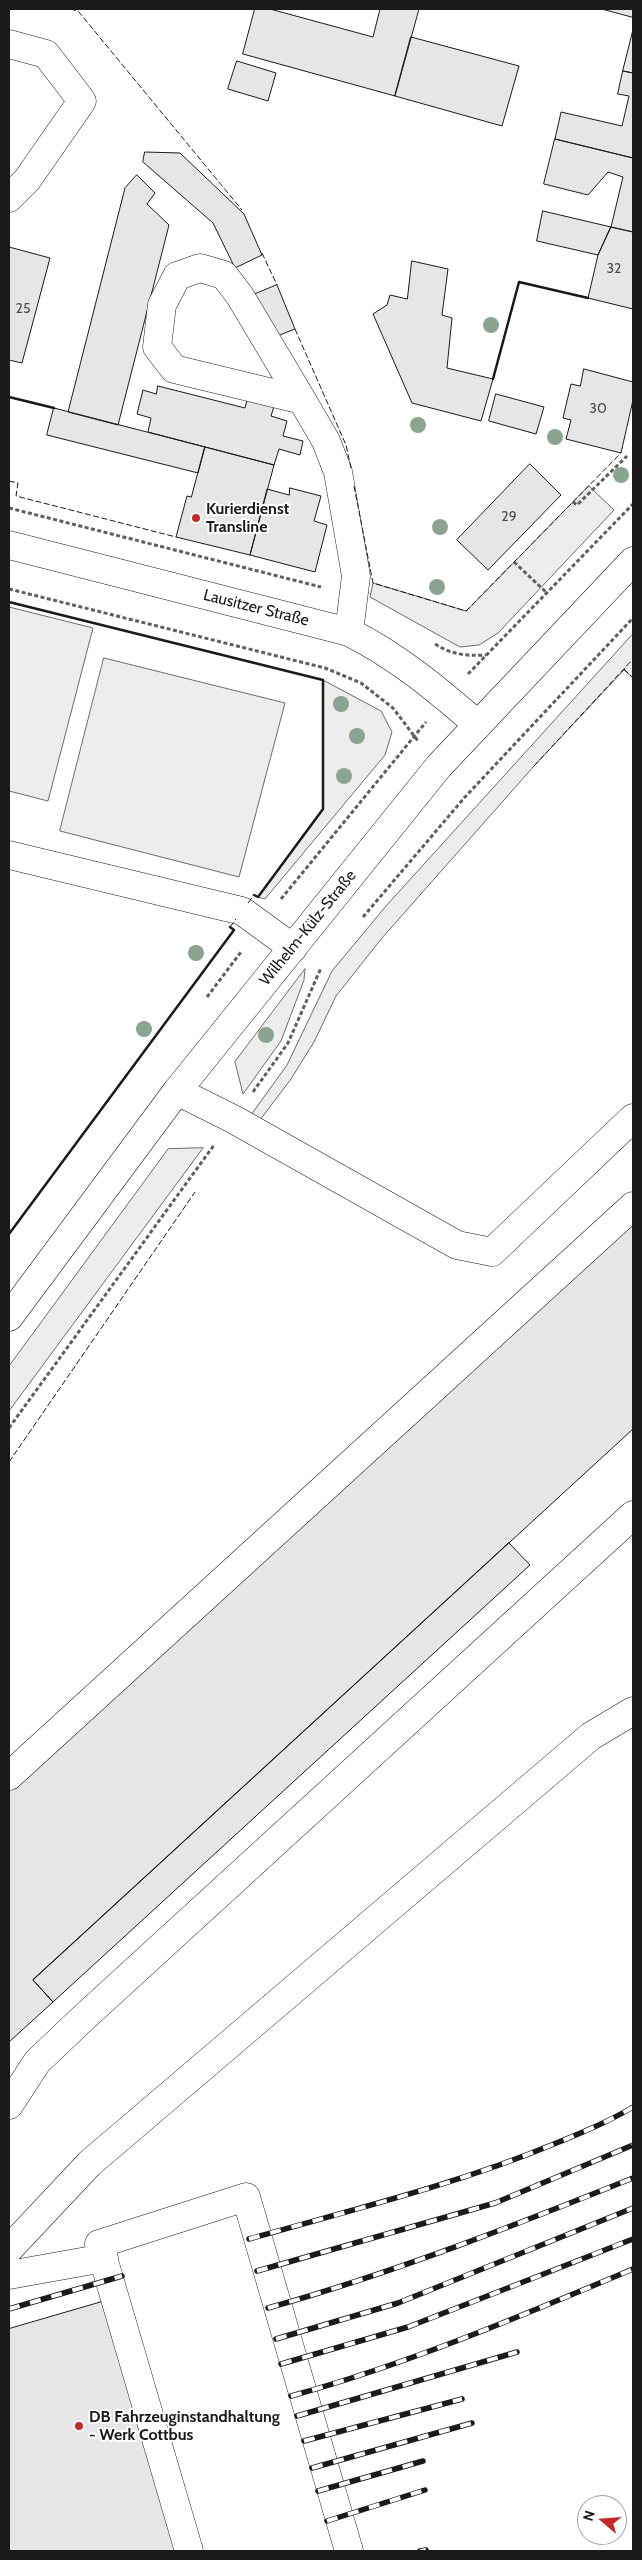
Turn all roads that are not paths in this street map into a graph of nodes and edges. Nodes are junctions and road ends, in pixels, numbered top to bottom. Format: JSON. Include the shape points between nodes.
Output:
{"nodes":[{"id":1,"x":9,"y":44,"type":"edge"},
{"id":2,"x":9,"y":198,"type":"edge"},
{"id":3,"x":302,"y":400,"type":"junction"},
{"id":4,"x":9,"y":545,"type":"edge"},
{"id":5,"x":633,"y":561,"type":"edge"},
{"id":6,"x":348,"y":632,"type":"junction"},
{"id":7,"x":478,"y":725,"type":"junction"},
{"id":8,"x":9,"y":855,"type":"edge"},
{"id":9,"x":293,"y":948,"type":"junction"},
{"id":10,"x":177,"y":1091,"type":"junction"},
{"id":11,"x":633,"y":1118,"type":"edge"},
{"id":12,"x":633,"y":1206,"type":"edge"},
{"id":13,"x":9,"y":1317,"type":"edge"},
{"id":14,"x":633,"y":1515,"type":"edge"},
{"id":15,"x":633,"y":1711,"type":"edge"},
{"id":16,"x":9,"y":1776,"type":"edge"},
{"id":17,"x":9,"y":2105,"type":"edge"},
{"id":18,"x":9,"y":2249,"type":"edge"},
{"id":19,"x":104,"y":2258,"type":"junction"},
{"id":20,"x":9,"y":2275,"type":"edge"},
{"id":21,"x":188,"y":2551,"type":"edge"},
{"id":22,"x":350,"y":2551,"type":"edge"}],
"edges":[{"from":1,"to":2,"type":"main road","via":[[46,54],[82,101],[27,180]]},
{"from":3,"to":3,"type":"main road","via":[[174,368],[157,348],[162,305],[176,276],[200,268],[224,275]]},
{"from":3,"to":6,"type":"main road","via":[[326,441],[338,472],[356,576]]},
{"from":4,"to":6,"type":"main road","name":"Lausitzer Straße"},
{"from":5,"to":7,"type":"main road","name":"Wilhelm-Külz-Straße"},
{"from":6,"to":7,"type":"main road","name":"Lausitzer Straße","via":[[381,648]]},
{"from":7,"to":9,"type":"main road","name":"Wilhelm-Külz-Straße","via":[[439,766]]},
{"from":8,"to":9,"type":"main road","via":[[242,911]]},
{"from":9,"to":10,"type":"main road","name":"Wilhelm-Külz-Straße"},
{"from":10,"to":11,"type":"main road","via":[[234,1119],[457,1245],[492,1252]]},
{"from":10,"to":13,"type":"main road","name":"Wilhelm-Külz-Straße"},
{"from":12,"to":16,"type":"main road"},
{"from":14,"to":17,"type":"main road","via":[[80,2021],[37,2062]]},
{"from":15,"to":18,"type":"main road","via":[[591,1736],[90,2164]]},
{"from":19,"to":20,"type":"main road"},
{"from":19,"to":21,"type":"main road"},
{"from":19,"to":22,"type":"main road","via":[[100,2244],[246,2198]]}]}
